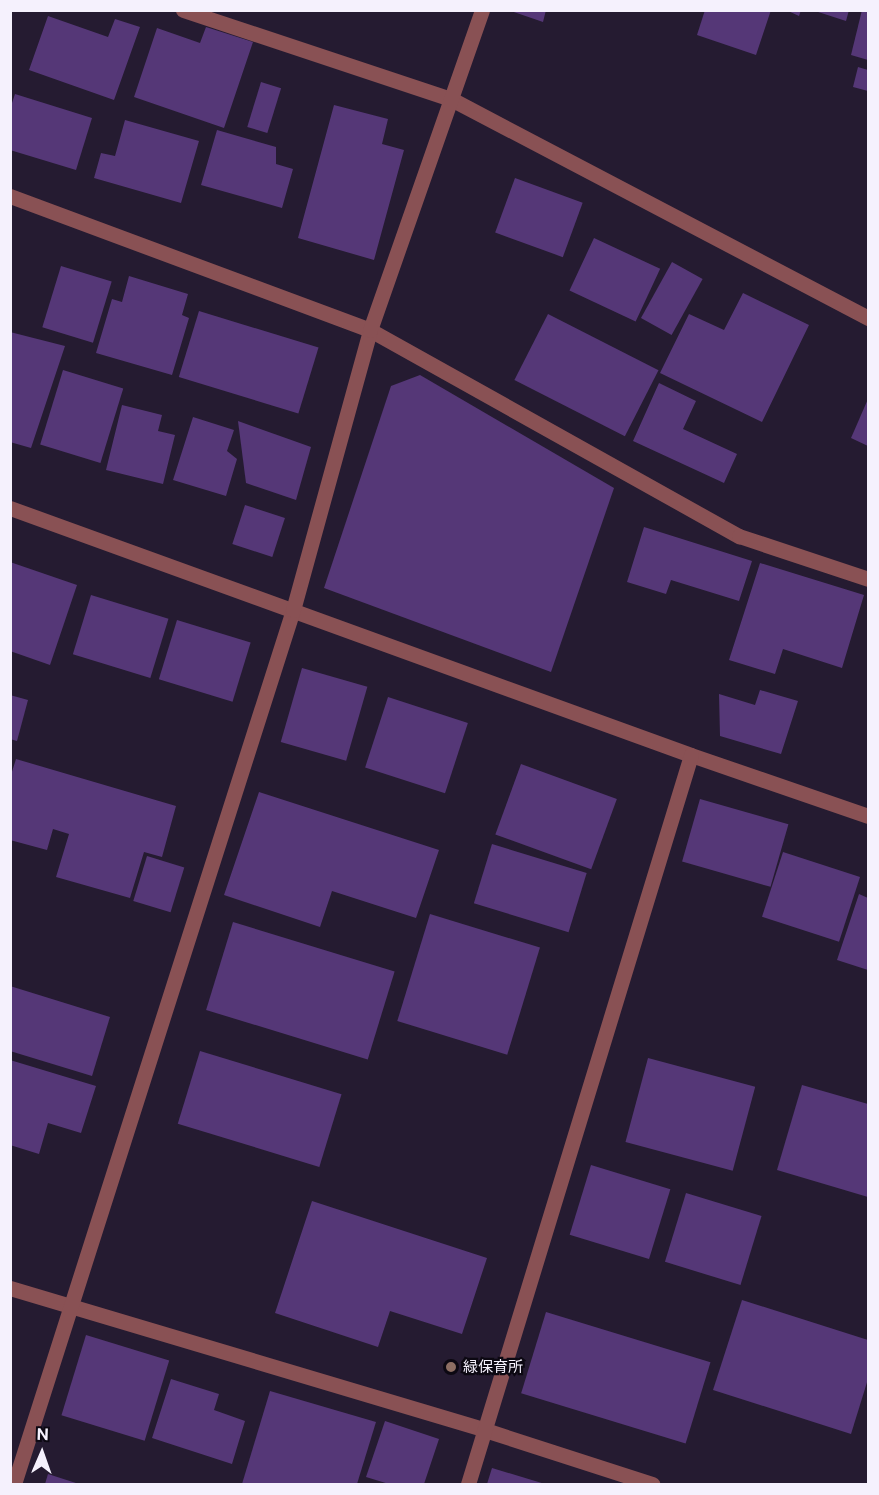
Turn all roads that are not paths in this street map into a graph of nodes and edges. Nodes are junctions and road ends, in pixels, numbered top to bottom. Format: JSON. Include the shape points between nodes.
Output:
{"nodes":[{"id":1,"x":183,"y":10,"type":"edge"},
{"id":2,"x":482,"y":10,"type":"edge"},
{"id":3,"x":453,"y":100,"type":"junction"},
{"id":4,"x":10,"y":196,"type":"edge"},
{"id":5,"x":868,"y":318,"type":"edge"},
{"id":6,"x":370,"y":330,"type":"junction"},
{"id":7,"x":10,"y":508,"type":"edge"},
{"id":8,"x":868,"y":579,"type":"edge"},
{"id":9,"x":292,"y":610,"type":"junction"},
{"id":10,"x":691,"y":755,"type":"junction"},
{"id":11,"x":868,"y":816,"type":"edge"},
{"id":12,"x":10,"y":1288,"type":"edge"},
{"id":13,"x":70,"y":1305,"type":"junction"},
{"id":14,"x":485,"y":1430,"type":"junction"},
{"id":15,"x":14,"y":1485,"type":"edge"},
{"id":16,"x":468,"y":1485,"type":"edge"},
{"id":17,"x":652,"y":1485,"type":"edge"}],
"edges":[{"from":1,"to":3,"type":"street"},
{"from":2,"to":3,"type":"street"},
{"from":3,"to":5,"type":"street"},
{"from":3,"to":6,"type":"street"},
{"from":4,"to":6,"type":"street"},
{"from":6,"to":8,"type":"street","via":[[739,536]]},
{"from":6,"to":9,"type":"street"},
{"from":7,"to":9,"type":"street"},
{"from":9,"to":10,"type":"street"},
{"from":9,"to":13,"type":"street"},
{"from":10,"to":11,"type":"street"},
{"from":10,"to":14,"type":"street"},
{"from":12,"to":13,"type":"street"},
{"from":13,"to":14,"type":"street"},
{"from":13,"to":15,"type":"street"},
{"from":14,"to":16,"type":"street"},
{"from":14,"to":17,"type":"street"}]}
